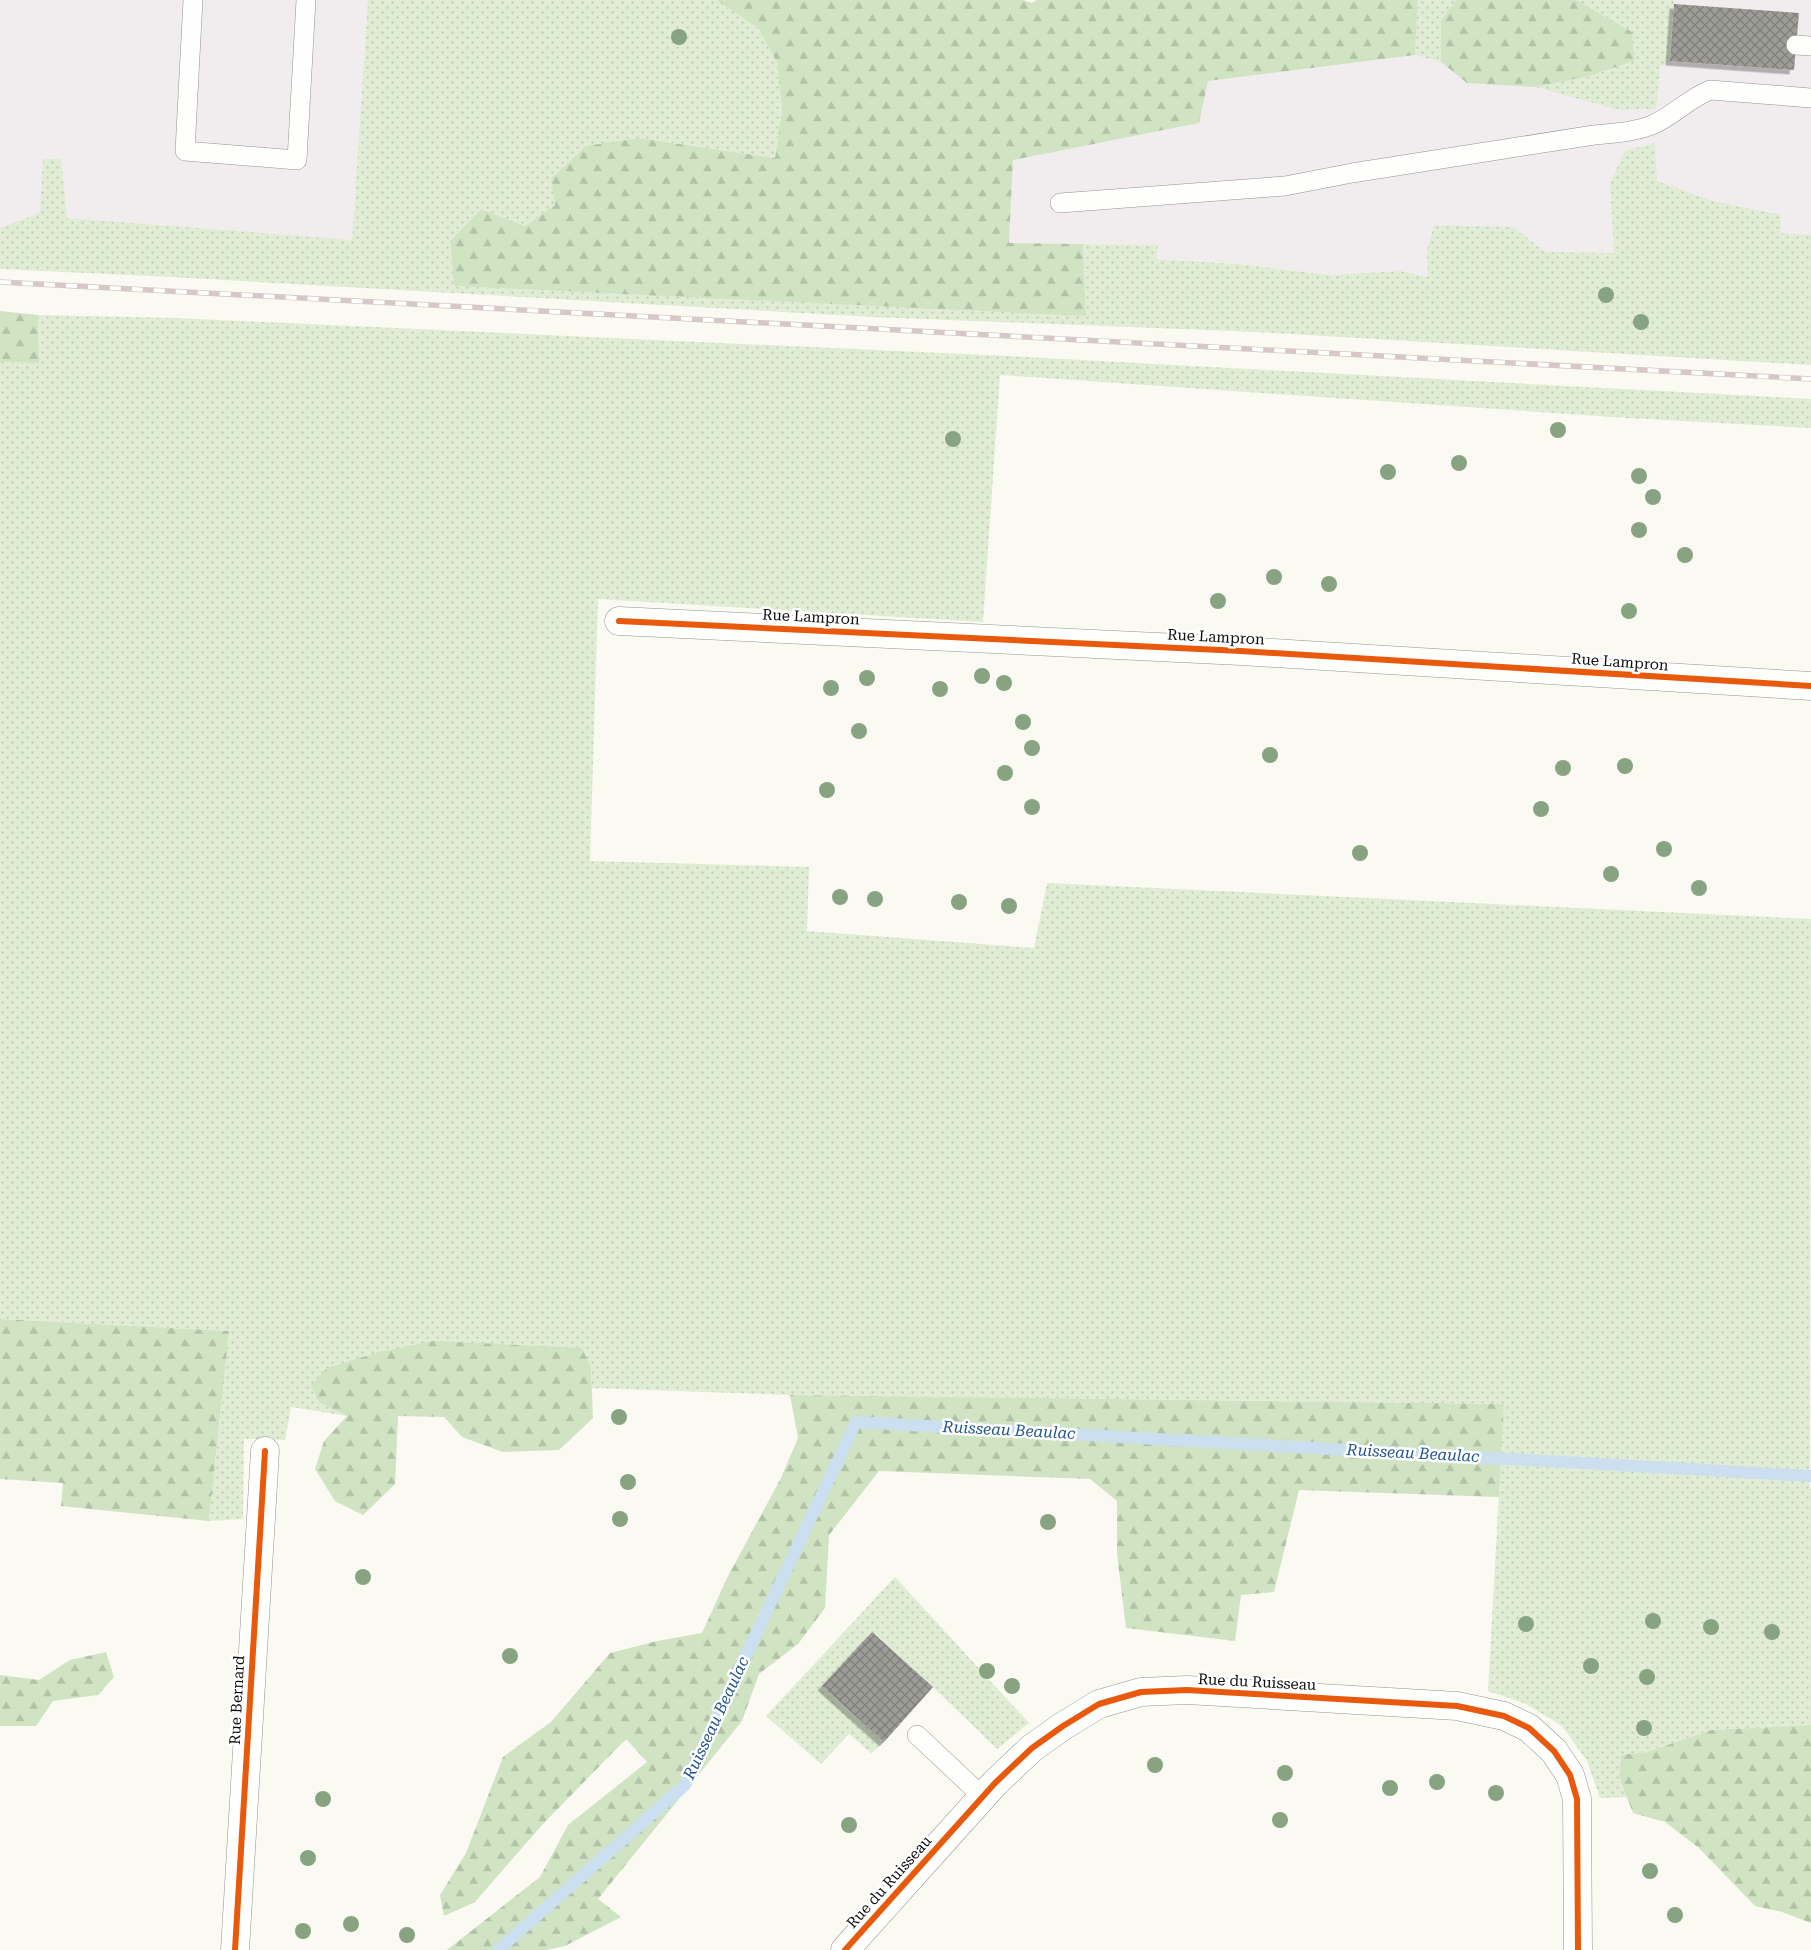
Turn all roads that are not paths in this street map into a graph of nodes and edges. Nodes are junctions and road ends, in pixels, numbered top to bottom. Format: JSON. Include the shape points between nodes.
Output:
{"nodes":[{"id":1,"x":193,"y":0,"type":"edge"},
{"id":2,"x":306,"y":0,"type":"edge"},
{"id":3,"x":1811,"y":98,"type":"edge"},
{"id":4,"x":1060,"y":203,"type":"dead end"},
{"id":5,"x":619,"y":621,"type":"dead end"},
{"id":6,"x":1811,"y":686,"type":"edge"},
{"id":7,"x":265,"y":1451,"type":"dead end"},
{"id":8,"x":917,"y":1735,"type":"dead end"},
{"id":9,"x":983,"y":1797,"type":"junction"},
{"id":10,"x":235,"y":1950,"type":"edge"},
{"id":11,"x":845,"y":1950,"type":"edge"},
{"id":12,"x":1578,"y":1950,"type":"edge"}],
"edges":[{"from":1,"to":2,"type":"lane","via":[[185,151],[296,160]]},
{"from":3,"to":4,"type":"lane","via":[[1710,90],[1652,125],[1627,132],[1285,186]]},
{"from":5,"to":6,"type":"street","name":"Rue Lampron","via":[[1241,651]]},
{"from":7,"to":10,"type":"street","name":"Rue Bernard"},
{"from":8,"to":9,"type":"lane"},
{"from":9,"to":11,"type":"street","name":"Rue du Ruisseau"},
{"from":9,"to":12,"type":"street","name":"Rue du Ruisseau","via":[[1032,1748],[1063,1726],[1099,1704],[1141,1692],[1187,1690],[1457,1706],[1504,1716],[1528,1728],[1554,1751],[1570,1774],[1578,1798]]}]}
